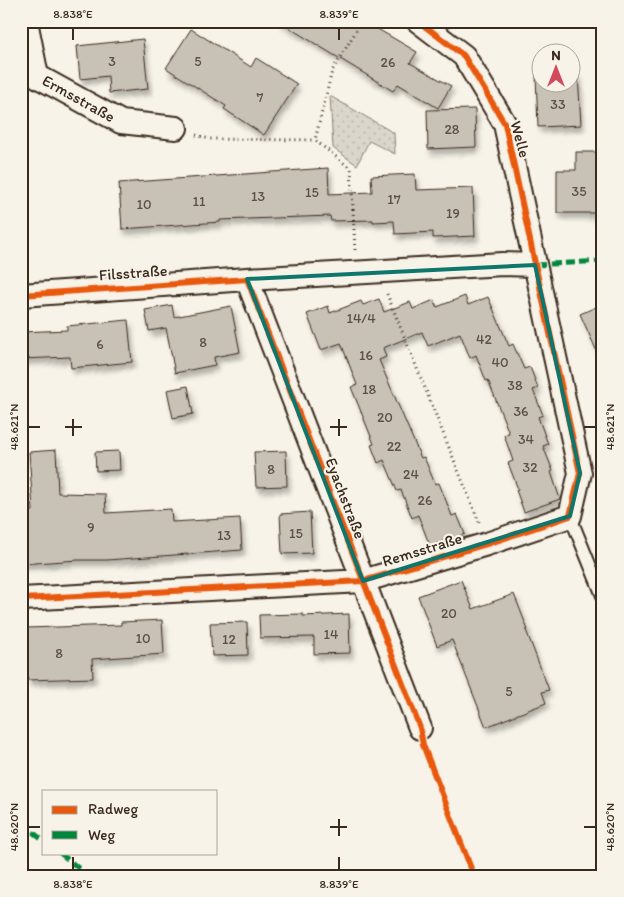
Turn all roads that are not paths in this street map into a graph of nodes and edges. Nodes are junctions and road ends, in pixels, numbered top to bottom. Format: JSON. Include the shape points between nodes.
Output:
{"nodes":[{"id":1,"x":26,"y":21,"type":"edge"},
{"id":2,"x":418,"y":21,"type":"edge"},
{"id":3,"x":176,"y":128,"type":"road end"},
{"id":4,"x":535,"y":265,"type":"junction"},
{"id":5,"x":247,"y":279,"type":"junction"},
{"id":6,"x":21,"y":295,"type":"edge"},
{"id":7,"x":570,"y":516,"type":"junction"},
{"id":8,"x":363,"y":581,"type":"junction"},
{"id":9,"x":603,"y":597,"type":"edge"},
{"id":10,"x":21,"y":600,"type":"edge"},
{"id":11,"x":420,"y":728,"type":"dead end"}],
"edges":[{"from":1,"to":3,"type":"street","name":"Ermsstraße","via":[[37,76],[120,122]]},
{"from":2,"to":4,"type":"street","name":"Welle","via":[[464,56],[505,124]]},
{"from":4,"to":5,"type":"street","name":"Filsstraße","via":[[503,264]]},
{"from":4,"to":7,"type":"street","via":[[580,473]]},
{"from":5,"to":6,"type":"street","name":"Filsstraße"},
{"from":5,"to":8,"type":"street","name":"Eyachstraße"},
{"from":7,"to":8,"type":"street","name":"Remsstraße"},
{"from":7,"to":9,"type":"lane"},
{"from":8,"to":10,"type":"street","name":"Remsstraße"},
{"from":8,"to":11,"type":"street","name":"Eyachstraße"}]}
